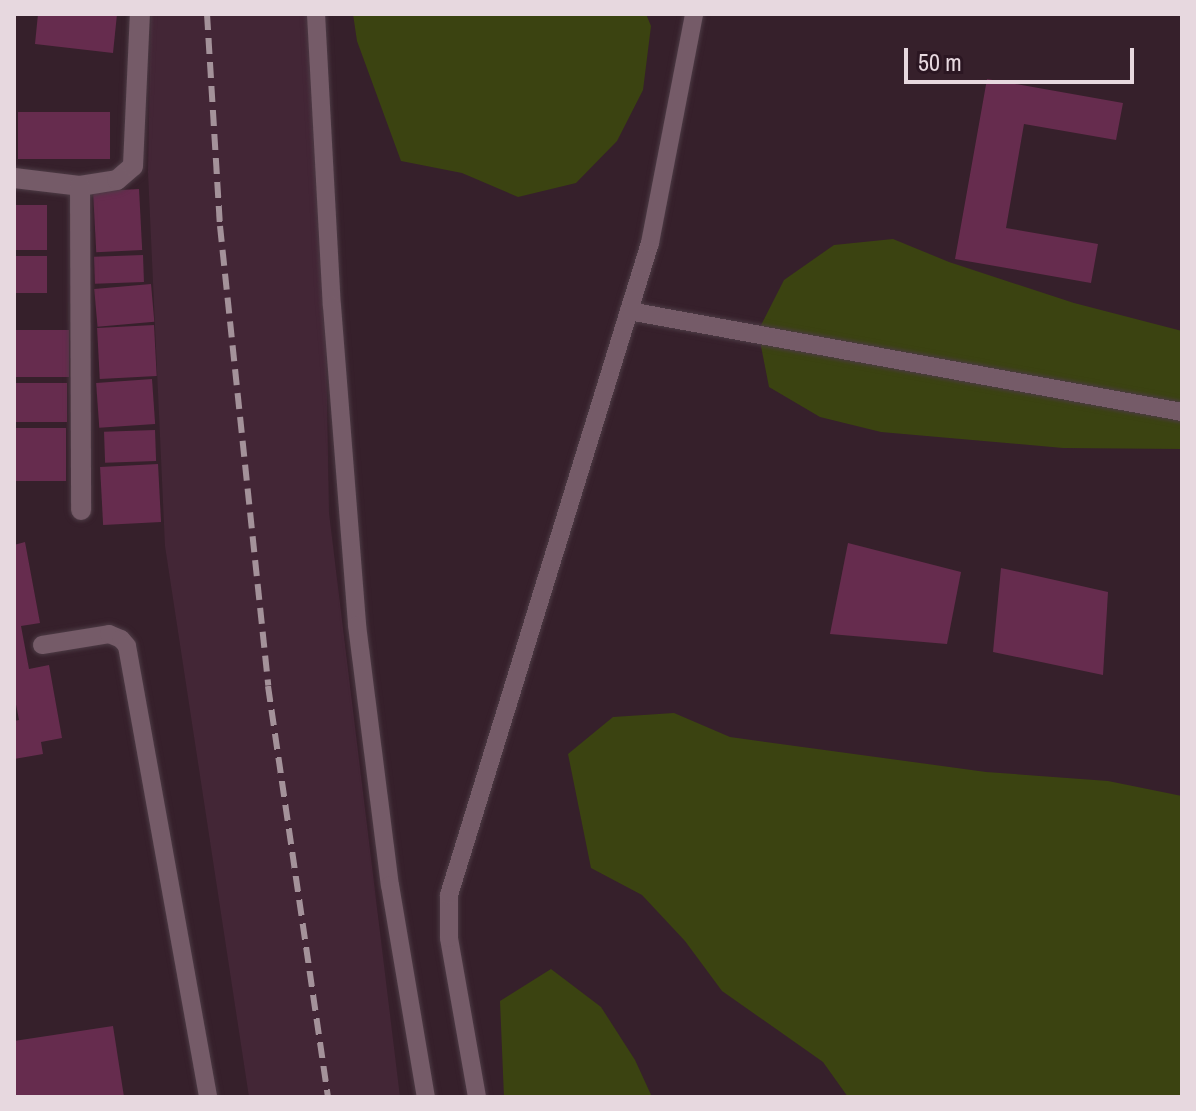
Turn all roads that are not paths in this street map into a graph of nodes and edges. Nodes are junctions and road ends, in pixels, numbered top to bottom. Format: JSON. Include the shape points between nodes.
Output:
{"nodes":[{"id":1,"x":140,"y":14,"type":"edge"},
{"id":2,"x":316,"y":14,"type":"edge"},
{"id":3,"x":694,"y":14,"type":"edge"},
{"id":4,"x":14,"y":178,"type":"edge"},
{"id":5,"x":80,"y":186,"type":"junction"},
{"id":6,"x":629,"y":311,"type":"junction"},
{"id":7,"x":1182,"y":412,"type":"edge"},
{"id":8,"x":81,"y":510,"type":"dead end"},
{"id":9,"x":42,"y":645,"type":"dead end"},
{"id":10,"x":208,"y":1097,"type":"edge"},
{"id":11,"x":426,"y":1097,"type":"edge"},
{"id":12,"x":477,"y":1097,"type":"edge"}],
"edges":[{"from":1,"to":5,"type":"street","via":[[133,166],[117,180]]},
{"from":2,"to":11,"type":"lane","via":[[357,625],[390,885]]},
{"from":3,"to":6,"type":"lane","via":[[650,243]]},
{"from":4,"to":5,"type":"street"},
{"from":5,"to":8,"type":"street"},
{"from":6,"to":7,"type":"lane"},
{"from":6,"to":12,"type":"lane","via":[[449,895],[449,938]]},
{"from":9,"to":10,"type":"lane","via":[[109,634],[127,646]]}]}
